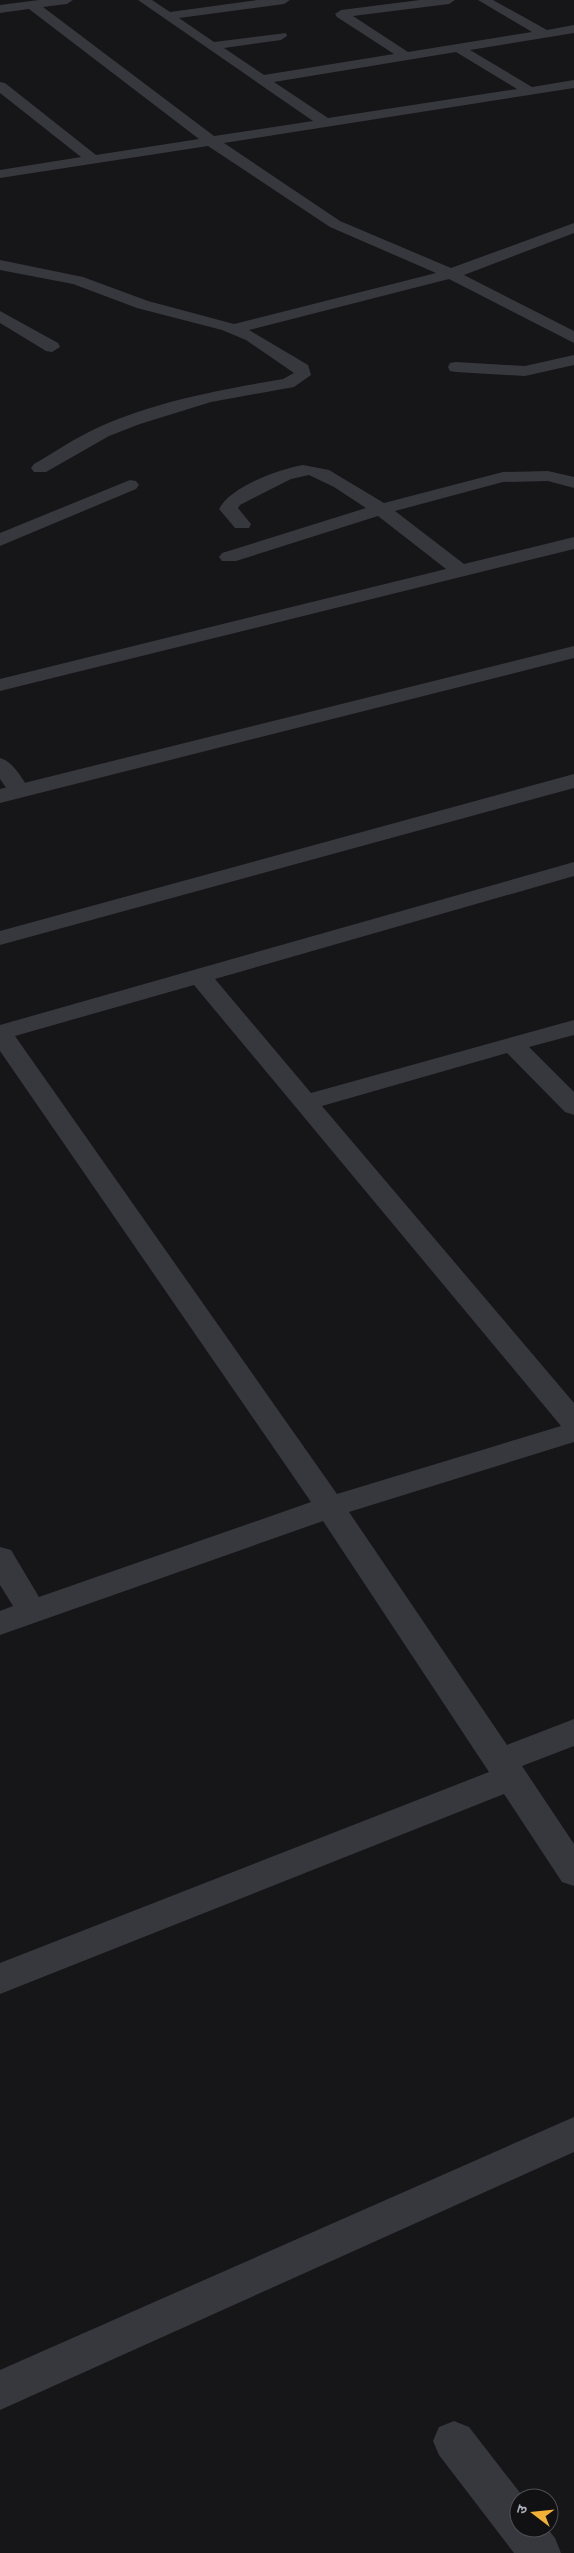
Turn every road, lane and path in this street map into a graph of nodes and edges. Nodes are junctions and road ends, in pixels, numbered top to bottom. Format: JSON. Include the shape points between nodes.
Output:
{"nodes":[{"id":1,"x":67,"y":0,"type":"edge"},
{"id":2,"x":144,"y":0,"type":"edge"},
{"id":3,"x":284,"y":0,"type":"edge"},
{"id":4,"x":450,"y":0,"type":"edge"},
{"id":5,"x":484,"y":0,"type":"edge"},
{"id":6,"x":32,"y":5,"type":"junction"},
{"id":7,"x":0,"y":9,"type":"edge"},
{"id":8,"x":168,"y":16,"type":"junction"},
{"id":9,"x":574,"y":29,"type":"edge"},
{"id":10,"x":545,"y":34,"type":"junction"},
{"id":11,"x":282,"y":36,"type":"dead end"},
{"id":12,"x":211,"y":46,"type":"junction"},
{"id":13,"x":458,"y":48,"type":"junction"},
{"id":14,"x":405,"y":56,"type":"junction"},
{"id":15,"x":261,"y":80,"type":"junction"},
{"id":16,"x":574,"y":84,"type":"edge"},
{"id":17,"x":0,"y":86,"type":"edge"},
{"id":18,"x":553,"y":87,"type":"junction"},
{"id":19,"x":530,"y":91,"type":"junction"},
{"id":20,"x":574,"y":98,"type":"edge"},
{"id":21,"x":324,"y":123,"type":"junction"},
{"id":22,"x":211,"y":141,"type":"junction"},
{"id":23,"x":94,"y":160,"type":"junction"},
{"id":24,"x":0,"y":174,"type":"edge"},
{"id":25,"x":574,"y":228,"type":"edge"},
{"id":26,"x":0,"y":265,"type":"edge"},
{"id":27,"x":451,"y":274,"type":"junction"},
{"id":28,"x":0,"y":316,"type":"edge"},
{"id":29,"x":233,"y":329,"type":"junction"},
{"id":30,"x":574,"y":338,"type":"edge"},
{"id":31,"x":52,"y":347,"type":"dead end"},
{"id":32,"x":574,"y":360,"type":"edge"},
{"id":33,"x":456,"y":368,"type":"dead end"},
{"id":34,"x":40,"y":468,"type":"dead end"},
{"id":35,"x":574,"y":483,"type":"edge"},
{"id":36,"x":130,"y":485,"type":"dead end"},
{"id":37,"x":381,"y":510,"type":"junction"},
{"id":38,"x":242,"y":524,"type":"dead end"},
{"id":39,"x":0,"y":540,"type":"edge"},
{"id":40,"x":574,"y":543,"type":"edge"},
{"id":41,"x":229,"y":557,"type":"dead end"},
{"id":42,"x":461,"y":571,"type":"junction"},
{"id":43,"x":574,"y":652,"type":"edge"},
{"id":44,"x":0,"y":685,"type":"edge"},
{"id":45,"x":0,"y":764,"type":"edge"},
{"id":46,"x":574,"y":781,"type":"edge"},
{"id":47,"x":10,"y":793,"type":"edge"},
{"id":48,"x":574,"y":868,"type":"edge"},
{"id":49,"x":0,"y":938,"type":"edge"},
{"id":50,"x":201,"y":978,"type":"junction"},
{"id":51,"x":574,"y":1027,"type":"edge"},
{"id":52,"x":0,"y":1033,"type":"edge"},
{"id":53,"x":512,"y":1044,"type":"junction"},
{"id":54,"x":307,"y":1102,"type":"junction"},
{"id":55,"x":574,"y":1107,"type":"edge"},
{"id":56,"x":574,"y":1422,"type":"edge"},
{"id":57,"x":574,"y":1432,"type":"edge"},
{"id":58,"x":330,"y":1507,"type":"junction"},
{"id":59,"x":0,"y":1558,"type":"edge"},
{"id":60,"x":32,"y":1612,"type":"junction"},
{"id":61,"x":0,"y":1624,"type":"edge"},
{"id":62,"x":574,"y":1732,"type":"edge"},
{"id":63,"x":506,"y":1769,"type":"junction"},
{"id":64,"x":574,"y":1872,"type":"edge"},
{"id":65,"x":0,"y":1979,"type":"edge"},
{"id":66,"x":574,"y":2134,"type":"edge"},
{"id":67,"x":0,"y":2390,"type":"edge"},
{"id":68,"x":454,"y":2441,"type":"dead end"},
{"id":69,"x":509,"y":2513,"type":"edge"},
{"id":70,"x":528,"y":2538,"type":"edge"},
{"id":71,"x":540,"y":2553,"type":"edge"}],
"edges":[{"from":1,"to":6,"type":"street"},
{"from":2,"to":8,"type":"street"},
{"from":3,"to":8,"type":"street"},
{"from":4,"to":14,"type":"street","via":[[341,14]]},
{"from":5,"to":10,"type":"street"},
{"from":6,"to":7,"type":"street"},
{"from":6,"to":22,"type":"street"},
{"from":8,"to":12,"type":"street"},
{"from":9,"to":10,"type":"street"},
{"from":10,"to":13,"type":"street"},
{"from":11,"to":12,"type":"street"},
{"from":12,"to":15,"type":"street"},
{"from":13,"to":14,"type":"street"},
{"from":13,"to":19,"type":"street"},
{"from":14,"to":15,"type":"street"},
{"from":15,"to":21,"type":"street"},
{"from":16,"to":18,"type":"street"},
{"from":17,"to":23,"type":"street"},
{"from":18,"to":19,"type":"street"},
{"from":18,"to":20,"type":"street"},
{"from":19,"to":21,"type":"street"},
{"from":21,"to":22,"type":"street"},
{"from":22,"to":23,"type":"street"},
{"from":22,"to":27,"type":"street","via":[[335,224]]},
{"from":23,"to":24,"type":"street"},
{"from":25,"to":27,"type":"street"},
{"from":26,"to":29,"type":"street","via":[[77,280],[143,306]]},
{"from":27,"to":29,"type":"street"},
{"from":27,"to":30,"type":"street"},
{"from":28,"to":31,"type":"street"},
{"from":29,"to":34,"type":"street","via":[[252,337],[302,369],[304,376],[288,384],[208,396],[134,420],[103,432]]},
{"from":32,"to":33,"type":"street","via":[[525,371]]},
{"from":35,"to":37,"type":"street","via":[[548,476],[503,477]]},
{"from":36,"to":39,"type":"street"},
{"from":37,"to":38,"type":"street","via":[[332,476],[303,470],[275,480],[229,504],[229,512]]},
{"from":37,"to":41,"type":"street"},
{"from":37,"to":42,"type":"street"},
{"from":40,"to":42,"type":"street"},
{"from":42,"to":44,"type":"street"},
{"from":43,"to":47,"type":"street"},
{"from":45,"to":47,"type":"street"},
{"from":46,"to":49,"type":"street"},
{"from":48,"to":50,"type":"street"},
{"from":50,"to":52,"type":"street"},
{"from":50,"to":54,"type":"street"},
{"from":51,"to":53,"type":"street"},
{"from":52,"to":58,"type":"street"},
{"from":53,"to":54,"type":"street"},
{"from":53,"to":55,"type":"street"},
{"from":54,"to":56,"type":"street"},
{"from":57,"to":58,"type":"street"},
{"from":58,"to":60,"type":"street"},
{"from":58,"to":63,"type":"street"},
{"from":59,"to":60,"type":"street"},
{"from":60,"to":61,"type":"street"},
{"from":62,"to":63,"type":"street"},
{"from":63,"to":64,"type":"street"},
{"from":63,"to":65,"type":"street"},
{"from":66,"to":67,"type":"street"},
{"from":68,"to":69,"type":"street"},
{"from":70,"to":71,"type":"street"}]}
